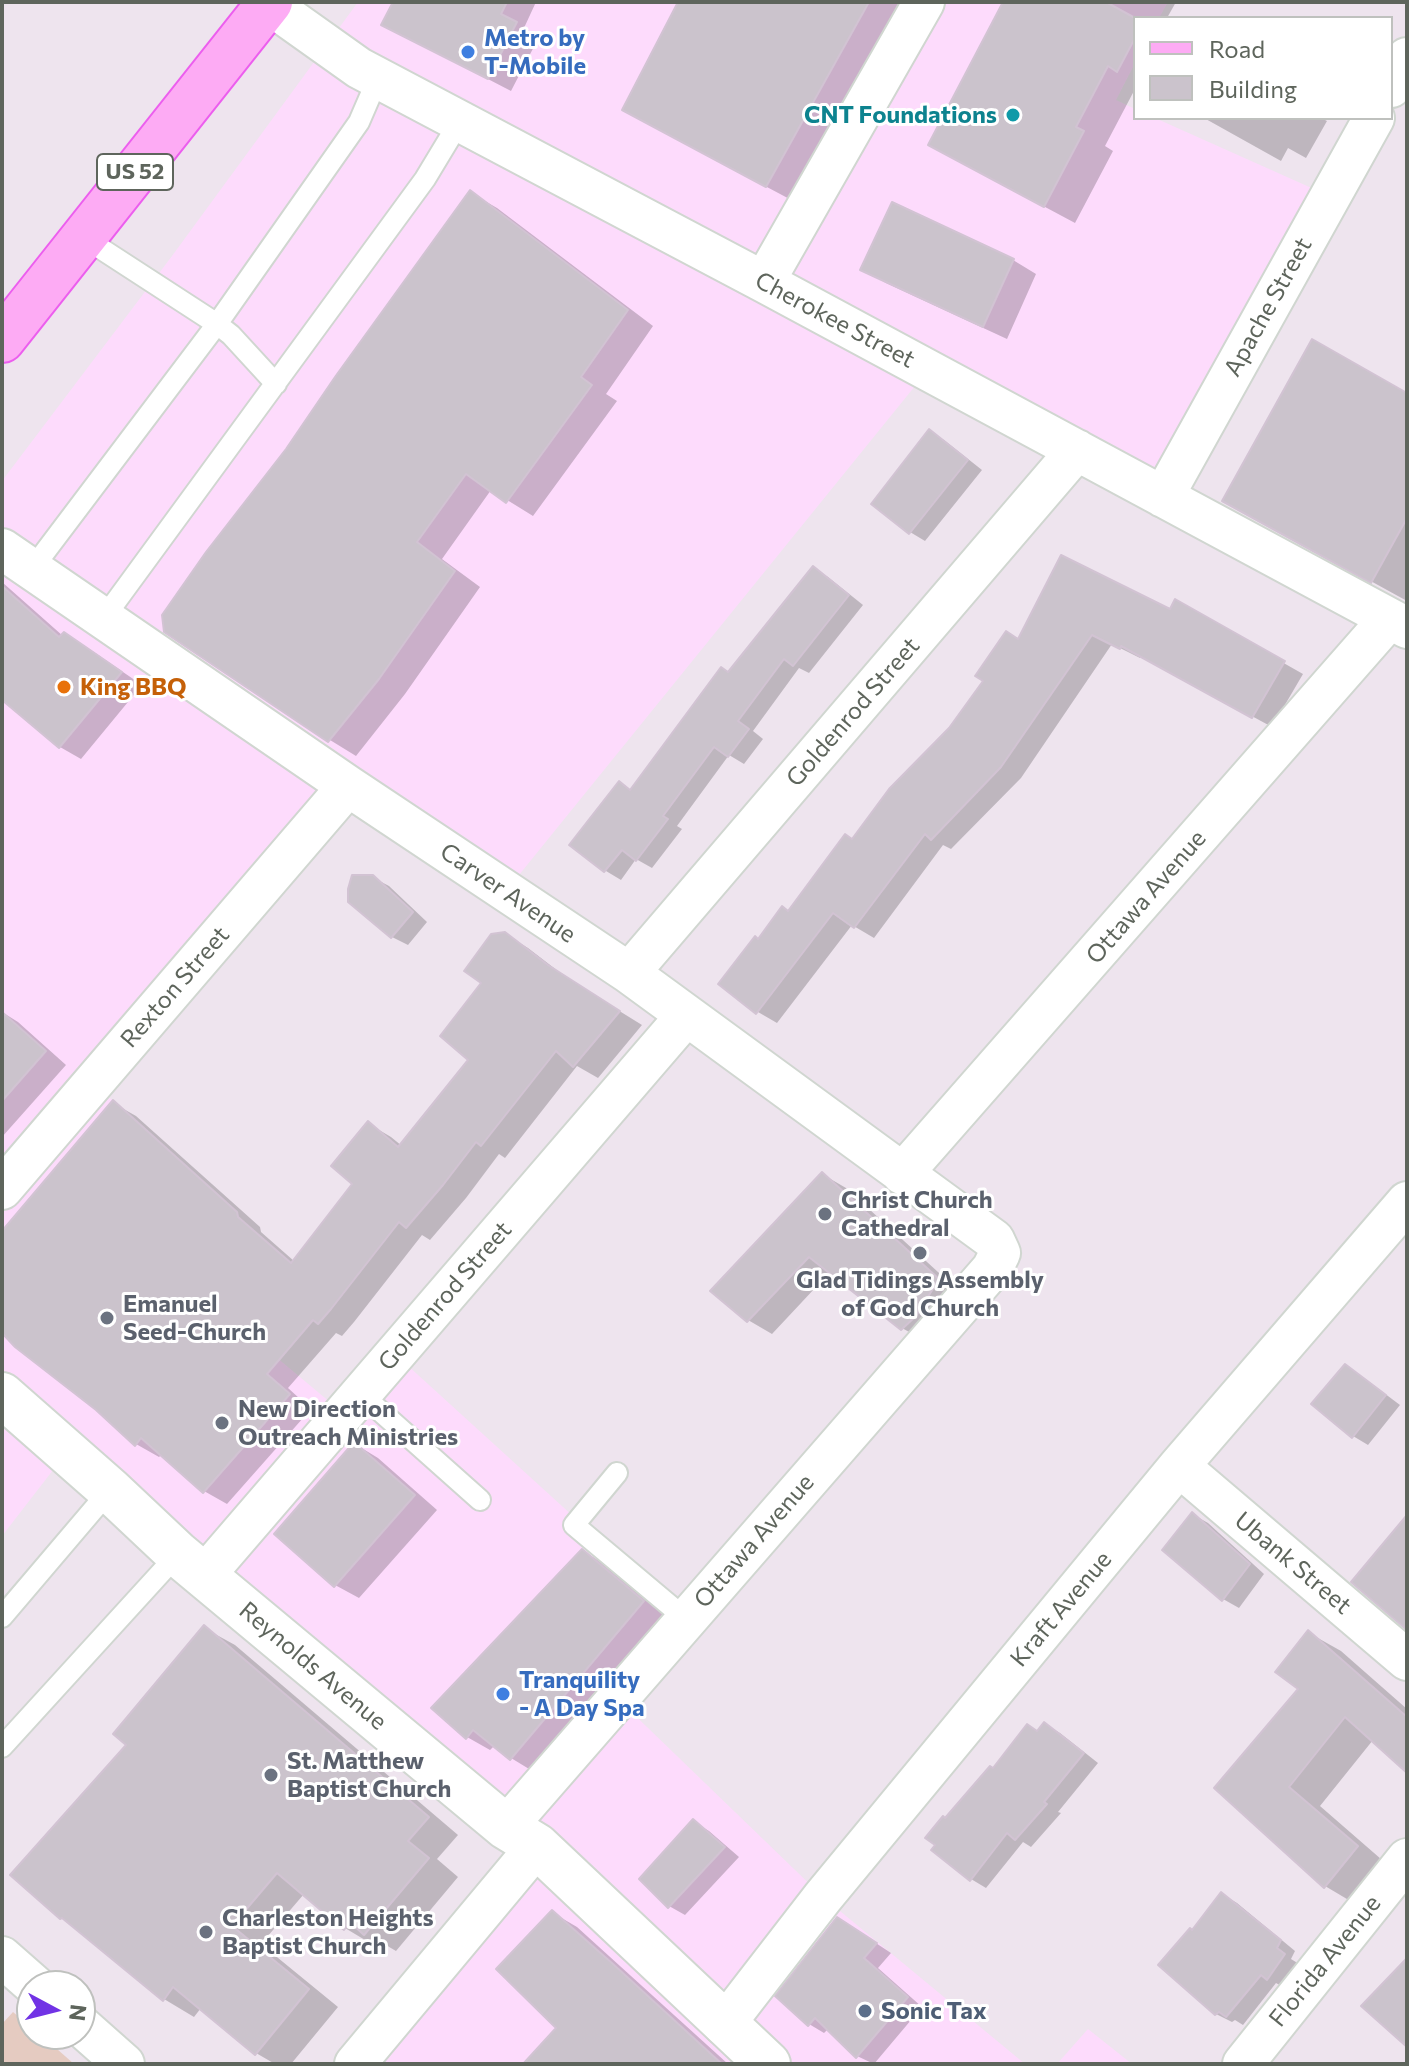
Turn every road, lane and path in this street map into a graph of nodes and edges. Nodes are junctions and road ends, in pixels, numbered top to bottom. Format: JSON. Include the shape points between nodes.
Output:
{"nodes":[{"id":1,"x":924,"y":2,"type":"edge"},
{"id":2,"x":270,"y":3,"type":"edge"},
{"id":3,"x":1407,"y":58,"type":"edge"},
{"id":4,"x":378,"y":78,"type":"junction"},
{"id":5,"x":1393,"y":83,"type":"edge"},
{"id":6,"x":1373,"y":120,"type":"edge"},
{"id":7,"x":460,"y":121,"type":"junction"},
{"id":8,"x":83,"y":237,"type":"junction"},
{"id":9,"x":764,"y":282,"type":"junction"},
{"id":10,"x":217,"y":324,"type":"junction"},
{"id":11,"x":2,"y":340,"type":"edge"},
{"id":12,"x":276,"y":384,"type":"junction"},
{"id":13,"x":1077,"y":450,"type":"junction"},
{"id":14,"x":1163,"y":497,"type":"junction"},
{"id":15,"x":17,"y":559,"type":"edge"},
{"id":16,"x":103,"y":619,"type":"junction"},
{"id":17,"x":1402,"y":623,"type":"edge"},
{"id":18,"x":348,"y":786,"type":"junction"},
{"id":19,"x":629,"y":973,"type":"junction"},
{"id":20,"x":686,"y":1016,"type":"junction"},
{"id":21,"x":902,"y":1174,"type":"junction"},
{"id":22,"x":2,"y":1189,"type":"edge"},
{"id":23,"x":1407,"y":1202,"type":"edge"},
{"id":24,"x":1000,"y":1253,"type":"joint"},
{"id":25,"x":361,"y":1394,"type":"junction"},
{"id":26,"x":2,"y":1395,"type":"edge"},
{"id":27,"x":1179,"y":1466,"type":"junction"},
{"id":28,"x":617,"y":1473,"type":"dead end"},
{"id":29,"x":110,"y":1490,"type":"junction"},
{"id":30,"x":480,"y":1500,"type":"dead end"},
{"id":31,"x":191,"y":1565,"type":"junction"},
{"id":32,"x":2,"y":1617,"type":"edge"},
{"id":33,"x":686,"y":1619,"type":"junction"},
{"id":34,"x":1407,"y":1660,"type":"edge"},
{"id":35,"x":2,"y":1747,"type":"edge"},
{"id":36,"x":522,"y":1836,"type":"junction"},
{"id":37,"x":1407,"y":1859,"type":"edge"},
{"id":38,"x":724,"y":2025,"type":"junction"},
{"id":39,"x":96,"y":2039,"type":"edge"},
{"id":40,"x":124,"y":2064,"type":"edge"},
{"id":41,"x":355,"y":2064,"type":"edge"},
{"id":42,"x":768,"y":2064,"type":"edge"},
{"id":43,"x":1243,"y":2064,"type":"edge"}],
"edges":[{"from":1,"to":9,"type":"street"},
{"from":2,"to":4,"type":"street","name":"Cherokee Street"},
{"from":2,"to":8,"type":"main road","number":"US 52"},
{"from":3,"to":5,"type":"street"},
{"from":4,"to":7,"type":"street","name":"Cherokee Street"},
{"from":4,"to":10,"type":"lane","via":[[359,122]]},
{"from":6,"to":14,"type":"street","name":"Apache Street"},
{"from":7,"to":9,"type":"street","name":"Cherokee Street"},
{"from":7,"to":12,"type":"lane","via":[[425,179]]},
{"from":8,"to":10,"type":"lane"},
{"from":8,"to":11,"type":"main road","number":"US 52"},
{"from":9,"to":13,"type":"street","name":"Cherokee Street"},
{"from":10,"to":12,"type":"lane"},
{"from":10,"to":15,"type":"lane"},
{"from":12,"to":16,"type":"lane"},
{"from":13,"to":14,"type":"street","name":"Cherokee Street"},
{"from":13,"to":19,"type":"street","name":"Goldenrod Street"},
{"from":14,"to":17,"type":"street","name":"Cherokee Street"},
{"from":15,"to":16,"type":"street","name":"Carver Avenue"},
{"from":16,"to":18,"type":"street","name":"Carver Avenue"},
{"from":17,"to":21,"type":"street","name":"Ottawa Avenue"},
{"from":18,"to":19,"type":"street","name":"Carver Avenue"},
{"from":18,"to":22,"type":"street","name":"Rexton Street"},
{"from":19,"to":20,"type":"street","name":"Carver Avenue"},
{"from":20,"to":21,"type":"street","name":"Carver Avenue"},
{"from":20,"to":25,"type":"street","name":"Goldenrod Street"},
{"from":21,"to":24,"type":"street","name":"Carver Avenue","via":[[994,1240]]},
{"from":23,"to":27,"type":"street","name":"Kraft Avenue"},
{"from":24,"to":33,"type":"street","name":"Ottawa Avenue","via":[[992,1269]]},
{"from":25,"to":30,"type":"lane"},
{"from":25,"to":31,"type":"street","name":"Goldenrod Street"},
{"from":26,"to":29,"type":"street","name":"Reynolds Avenue"},
{"from":27,"to":34,"type":"street","name":"Ubank Street"},
{"from":27,"to":38,"type":"street","name":"Kraft Avenue","via":[[823,1897]]},
{"from":28,"to":33,"type":"lane","via":[[574,1525]]},
{"from":29,"to":31,"type":"street","name":"Reynolds Avenue"},
{"from":29,"to":32,"type":"lane"},
{"from":31,"to":35,"type":"lane"},
{"from":31,"to":36,"type":"street","name":"Reynolds Avenue"},
{"from":33,"to":36,"type":"street","name":"Ottawa Avenue"},
{"from":36,"to":38,"type":"street","name":"Reynolds Avenue"},
{"from":36,"to":41,"type":"street","name":"Ottawa Avenue"},
{"from":37,"to":43,"type":"street","name":"Florida Avenue"},
{"from":38,"to":42,"type":"street","name":"Reynolds Avenue"},
{"from":39,"to":40,"type":"street"}]}
